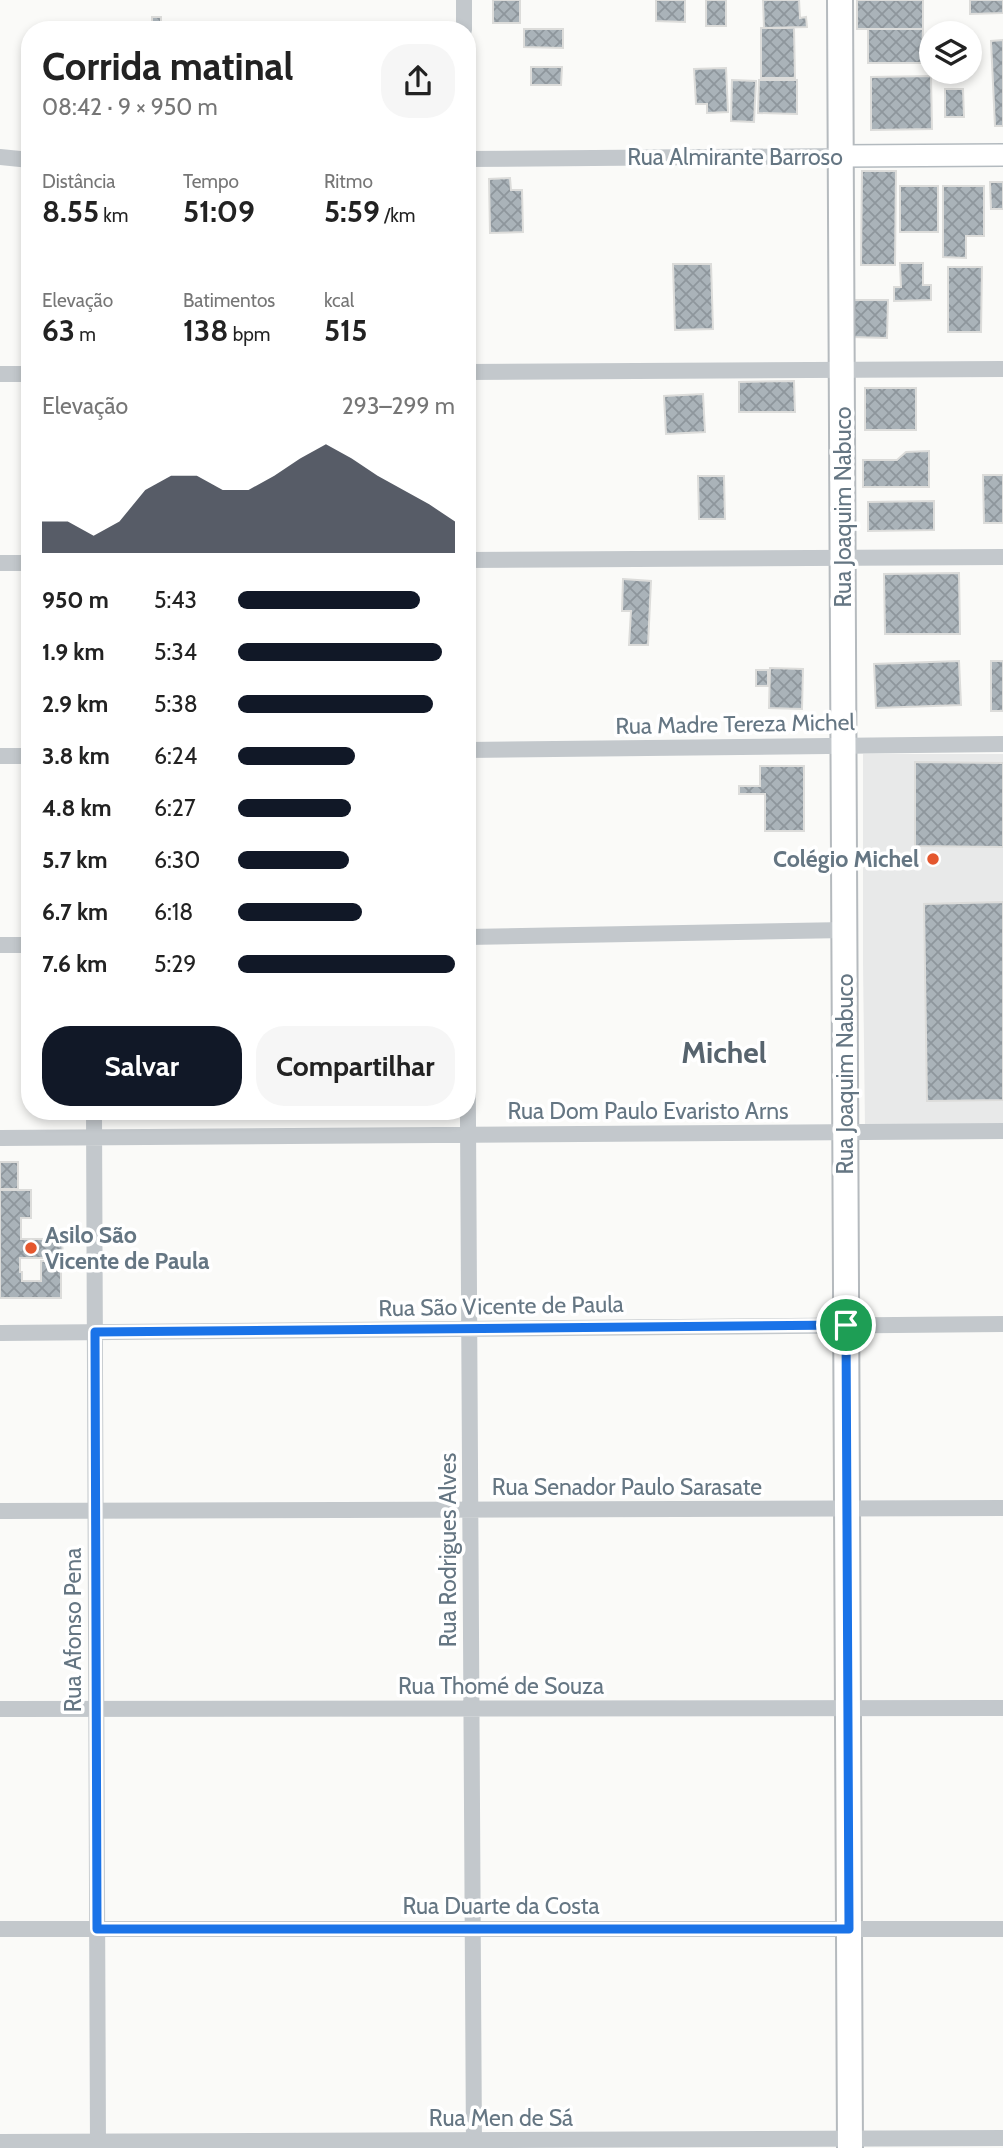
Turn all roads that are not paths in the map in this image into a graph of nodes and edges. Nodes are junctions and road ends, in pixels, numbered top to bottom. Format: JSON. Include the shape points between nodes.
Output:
{"nodes":[{"id":1,"x":464,"y":0,"type":"edge"},
{"id":2,"x":840,"y":0,"type":"edge"},
{"id":3,"x":464,"y":21,"type":"edge"},
{"id":4,"x":1003,"y":155,"type":"edge"},
{"id":5,"x":841,"y":156,"type":"junction"},
{"id":6,"x":0,"y":158,"type":"edge"},
{"id":7,"x":21,"y":159,"type":"edge"},
{"id":8,"x":476,"y":159,"type":"edge"},
{"id":9,"x":1003,"y":369,"type":"edge"},
{"id":10,"x":842,"y":370,"type":"junction"},
{"id":11,"x":476,"y":372,"type":"edge"},
{"id":12,"x":0,"y":374,"type":"edge"},
{"id":13,"x":21,"y":374,"type":"edge"},
{"id":14,"x":1003,"y":557,"type":"edge"},
{"id":15,"x":843,"y":558,"type":"junction"},
{"id":16,"x":476,"y":560,"type":"edge"},
{"id":17,"x":0,"y":563,"type":"edge"},
{"id":18,"x":21,"y":563,"type":"edge"},
{"id":19,"x":1003,"y":744,"type":"edge"},
{"id":20,"x":844,"y":746,"type":"junction"},
{"id":21,"x":476,"y":750,"type":"edge"},
{"id":22,"x":0,"y":756,"type":"edge"},
{"id":23,"x":21,"y":756,"type":"edge"},
{"id":24,"x":845,"y":930,"type":"junction"},
{"id":25,"x":476,"y":937,"type":"edge"},
{"id":26,"x":0,"y":945,"type":"edge"},
{"id":27,"x":21,"y":945,"type":"edge"},
{"id":28,"x":94,"y":1120,"type":"edge"},
{"id":29,"x":468,"y":1120,"type":"edge"},
{"id":30,"x":1003,"y":1131,"type":"edge"},
{"id":31,"x":846,"y":1132,"type":"junction"},
{"id":32,"x":468,"y":1135,"type":"junction"},
{"id":33,"x":94,"y":1137,"type":"junction"},
{"id":34,"x":0,"y":1138,"type":"edge"},
{"id":35,"x":1003,"y":1324,"type":"edge"},
{"id":36,"x":846,"y":1325,"type":"junction"},
{"id":37,"x":469,"y":1329,"type":"junction"},
{"id":38,"x":95,"y":1332,"type":"junction"},
{"id":39,"x":0,"y":1334,"type":"edge"},
{"id":40,"x":1003,"y":1508,"type":"edge"},
{"id":41,"x":847,"y":1509,"type":"junction"},
{"id":42,"x":470,"y":1510,"type":"junction"},
{"id":43,"x":0,"y":1511,"type":"edge"},
{"id":44,"x":96,"y":1511,"type":"junction"},
{"id":45,"x":472,"y":1708,"type":"junction"},
{"id":46,"x":848,"y":1708,"type":"junction"},
{"id":47,"x":1003,"y":1708,"type":"edge"},
{"id":48,"x":0,"y":1709,"type":"edge"},
{"id":49,"x":96,"y":1709,"type":"junction"},
{"id":50,"x":0,"y":1929,"type":"edge"},
{"id":51,"x":97,"y":1929,"type":"junction"},
{"id":52,"x":473,"y":1929,"type":"junction"},
{"id":53,"x":849,"y":1929,"type":"junction"},
{"id":54,"x":1003,"y":1929,"type":"edge"},
{"id":55,"x":1003,"y":2138,"type":"edge"},
{"id":56,"x":0,"y":2142,"type":"edge"},
{"id":57,"x":850,"y":2143,"type":"edge"},
{"id":58,"x":474,"y":2144,"type":"edge"},
{"id":59,"x":98,"y":2145,"type":"edge"}],
"edges":[{"from":1,"to":3,"type":"street"},
{"from":2,"to":5,"type":"main road","name":"Rua Joaquim Nabuco"},
{"from":4,"to":5,"type":"main road","name":"Rua Almirante Barroso"},
{"from":5,"to":8,"type":"street","name":"Rua Almirante Barroso"},
{"from":5,"to":10,"type":"main road","name":"Rua Joaquim Nabuco"},
{"from":6,"to":7,"type":"street"},
{"from":9,"to":10,"type":"street"},
{"from":10,"to":11,"type":"street"},
{"from":10,"to":15,"type":"main road","name":"Rua Joaquim Nabuco"},
{"from":12,"to":13,"type":"street"},
{"from":14,"to":15,"type":"street"},
{"from":15,"to":16,"type":"street"},
{"from":15,"to":20,"type":"main road","name":"Rua Joaquim Nabuco"},
{"from":17,"to":18,"type":"street"},
{"from":19,"to":20,"type":"street","name":"Rua Madre Tereza Michel"},
{"from":20,"to":21,"type":"street","name":"Rua Madre Tereza Michel"},
{"from":20,"to":24,"type":"main road","name":"Rua Joaquim Nabuco"},
{"from":22,"to":23,"type":"street"},
{"from":24,"to":25,"type":"street"},
{"from":24,"to":31,"type":"main road","name":"Rua Joaquim Nabuco"},
{"from":26,"to":27,"type":"street"},
{"from":28,"to":33,"type":"street","name":"Rua Afonso Pena"},
{"from":29,"to":32,"type":"street","name":"Rua Rodrigues Alves"},
{"from":30,"to":31,"type":"street","name":"Rua Dom Paulo Evaristo Arns"},
{"from":31,"to":32,"type":"street","name":"Rua Dom Paulo Evaristo Arns"},
{"from":31,"to":36,"type":"main road","name":"Rua Joaquim Nabuco"},
{"from":32,"to":33,"type":"street","name":"Rua Dom Paulo Evaristo Arns"},
{"from":32,"to":37,"type":"street","name":"Rua Rodrigues Alves"},
{"from":33,"to":34,"type":"street","name":"Rua Dom Paulo Evaristo Arns"},
{"from":33,"to":38,"type":"street","name":"Rua Afonso Pena"},
{"from":35,"to":36,"type":"street","name":"Rua São Vicente de Paula"},
{"from":36,"to":37,"type":"street","name":"Rua São Vicente de Paula"},
{"from":36,"to":41,"type":"main road","name":"Rua Joaquim Nabuco"},
{"from":37,"to":38,"type":"street","name":"Rua São Vicente de Paula"},
{"from":37,"to":42,"type":"street","name":"Rua Rodrigues Alves"},
{"from":38,"to":39,"type":"street","name":"Rua São Vicente de Paula"},
{"from":38,"to":44,"type":"street","name":"Rua Afonso Pena"},
{"from":40,"to":41,"type":"street","name":"Rua Senador Paulo Sarasate"},
{"from":41,"to":42,"type":"street","name":"Rua Senador Paulo Sarasate"},
{"from":41,"to":46,"type":"main road","name":"Rua Joaquim Nabuco"},
{"from":42,"to":44,"type":"street","name":"Rua Senador Paulo Sarasate"},
{"from":42,"to":45,"type":"street","name":"Rua Rodrigues Alves"},
{"from":43,"to":44,"type":"street","name":"Rua Senador Paulo Sarasate"},
{"from":44,"to":49,"type":"street","name":"Rua Afonso Pena"},
{"from":45,"to":46,"type":"street","name":"Rua Thomé de Souza"},
{"from":45,"to":49,"type":"street","name":"Rua Thomé de Souza"},
{"from":45,"to":52,"type":"street","name":"Rua Rodrigues Alves"},
{"from":46,"to":47,"type":"street","name":"Rua Thomé de Souza"},
{"from":46,"to":53,"type":"main road","name":"Rua Joaquim Nabuco"},
{"from":48,"to":49,"type":"street","name":"Rua Thomé de Souza"},
{"from":49,"to":51,"type":"street","name":"Rua Afonso Pena"},
{"from":50,"to":51,"type":"street","name":"Rua Duarte da Costa"},
{"from":51,"to":52,"type":"street","name":"Rua Duarte da Costa"},
{"from":51,"to":59,"type":"street","name":"Rua Afonso Pena"},
{"from":52,"to":53,"type":"street","name":"Rua Duarte da Costa"},
{"from":52,"to":58,"type":"street","name":"Rua Rodrigues Alves"},
{"from":53,"to":54,"type":"street","name":"Rua Duarte da Costa"},
{"from":53,"to":57,"type":"main road","name":"Rua Joaquim Nabuco"},
{"from":55,"to":57,"type":"street","name":"Rua Men de Sá"},
{"from":56,"to":59,"type":"street","name":"Rua Men de Sá"},
{"from":57,"to":58,"type":"street","name":"Rua Men de Sá"},
{"from":58,"to":59,"type":"street","name":"Rua Men de Sá"}]}
